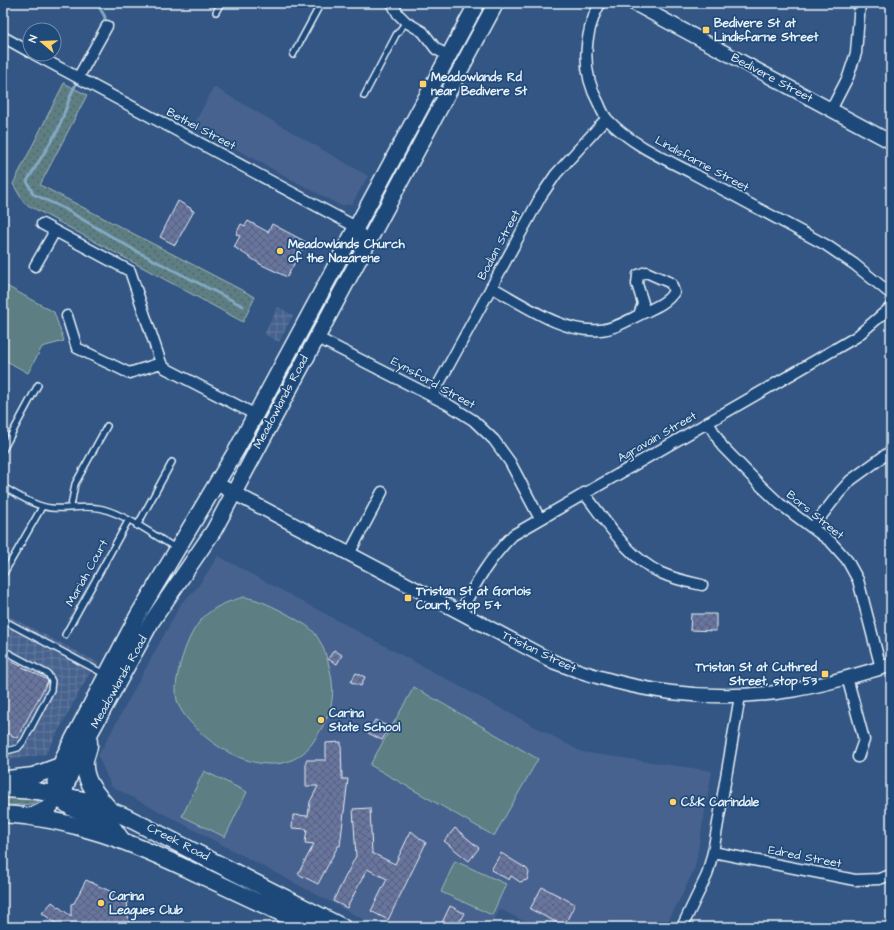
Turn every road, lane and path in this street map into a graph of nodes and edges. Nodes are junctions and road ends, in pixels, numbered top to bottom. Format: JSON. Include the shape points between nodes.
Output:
{"nodes":[{"id":1,"x":221,"y":3,"type":"edge"},
{"id":2,"x":321,"y":3,"type":"edge"},
{"id":3,"x":392,"y":3,"type":"edge"},
{"id":4,"x":477,"y":3,"type":"edge"},
{"id":5,"x":496,"y":3,"type":"edge"},
{"id":6,"x":600,"y":3,"type":"edge"},
{"id":7,"x":633,"y":3,"type":"edge"},
{"id":8,"x":860,"y":3,"type":"edge"},
{"id":9,"x":216,"y":12,"type":"dead end"},
{"id":10,"x":406,"y":22,"type":"junction"},
{"id":11,"x":107,"y":26,"type":"dead end"},
{"id":12,"x":3,"y":37,"type":"edge"},
{"id":13,"x":22,"y":48,"type":"edge"},
{"id":14,"x":293,"y":55,"type":"dead end"},
{"id":15,"x":449,"y":56,"type":"junction"},
{"id":16,"x":49,"y":62,"type":"edge"},
{"id":17,"x":75,"y":76,"type":"junction"},
{"id":18,"x":364,"y":96,"type":"dead end"},
{"id":19,"x":831,"y":110,"type":"junction"},
{"id":20,"x":606,"y":119,"type":"junction"},
{"id":21,"x":891,"y":142,"type":"edge"},
{"id":22,"x":418,"y":148,"type":"junction"},
{"id":23,"x":42,"y":224,"type":"dead end"},
{"id":24,"x":356,"y":227,"type":"junction"},
{"id":25,"x":54,"y":231,"type":"junction"},
{"id":26,"x":363,"y":251,"type":"junction"},
{"id":27,"x":35,"y":266,"type":"dead end"},
{"id":28,"x":491,"y":286,"type":"junction"},
{"id":29,"x":891,"y":294,"type":"edge"},
{"id":30,"x":891,"y":307,"type":"edge"},
{"id":31,"x":639,"y":315,"type":"junction"},
{"id":32,"x":67,"y":316,"type":"dead end"},
{"id":33,"x":316,"y":337,"type":"junction"},
{"id":34,"x":161,"y":363,"type":"junction"},
{"id":35,"x":38,"y":385,"type":"dead end"},
{"id":36,"x":432,"y":396,"type":"junction"},
{"id":37,"x":256,"y":415,"type":"junction"},
{"id":38,"x":708,"y":422,"type":"junction"},
{"id":39,"x":107,"y":426,"type":"dead end"},
{"id":40,"x":3,"y":450,"type":"edge"},
{"id":41,"x":891,"y":451,"type":"edge"},
{"id":42,"x":172,"y":462,"type":"dead end"},
{"id":43,"x":217,"y":484,"type":"junction"},
{"id":44,"x":3,"y":487,"type":"edge"},
{"id":45,"x":382,"y":492,"type":"dead end"},
{"id":46,"x":232,"y":493,"type":"junction"},
{"id":47,"x":584,"y":493,"type":"junction"},
{"id":48,"x":71,"y":506,"type":"junction"},
{"id":49,"x":42,"y":507,"type":"junction"},
{"id":50,"x":540,"y":518,"type":"junction"},
{"id":51,"x":128,"y":521,"type":"junction"},
{"id":52,"x":137,"y":526,"type":"junction"},
{"id":53,"x":812,"y":528,"type":"junction"},
{"id":54,"x":178,"y":550,"type":"junction"},
{"id":55,"x":349,"y":554,"type":"junction"},
{"id":56,"x":3,"y":575,"type":"edge"},
{"id":57,"x":702,"y":585,"type":"dead end"},
{"id":58,"x":460,"y":613,"type":"junction"},
{"id":59,"x":3,"y":620,"type":"edge"},
{"id":60,"x":65,"y":635,"type":"dead end"},
{"id":61,"x":3,"y":650,"type":"edge"},
{"id":62,"x":886,"y":667,"type":"edge"},
{"id":63,"x":847,"y":677,"type":"junction"},
{"id":64,"x":113,"y":678,"type":"junction"},
{"id":65,"x":740,"y":696,"type":"junction"},
{"id":66,"x":88,"y":737,"type":"junction"},
{"id":67,"x":3,"y":752,"type":"edge"},
{"id":68,"x":858,"y":758,"type":"dead end"},
{"id":69,"x":60,"y":766,"type":"junction"},
{"id":70,"x":3,"y":784,"type":"edge"},
{"id":71,"x":3,"y":789,"type":"edge"},
{"id":72,"x":59,"y":796,"type":"junction"},
{"id":73,"x":111,"y":810,"type":"junction"},
{"id":74,"x":3,"y":814,"type":"edge"},
{"id":75,"x":33,"y":816,"type":"junction"},
{"id":76,"x":123,"y":841,"type":"junction"},
{"id":77,"x":713,"y":852,"type":"junction"},
{"id":78,"x":891,"y":875,"type":"edge"},
{"id":79,"x":331,"y":925,"type":"edge"},
{"id":80,"x":311,"y":927,"type":"edge"},
{"id":81,"x":682,"y":927,"type":"edge"}],
"edges":[{"from":1,"to":9,"type":"lane"},
{"from":2,"to":14,"type":"lane"},
{"from":3,"to":10,"type":"street"},
{"from":4,"to":15,"type":"main road","name":"Meadowlands Road"},
{"from":5,"to":22,"type":"main road","name":"Meadowlands Road"},
{"from":6,"to":20,"type":"street","name":"Lindisfarne Street","via":[[588,33],[586,56],[588,78]]},
{"from":7,"to":19,"type":"street","name":"Bedivere Street"},
{"from":8,"to":19,"type":"street","via":[[856,53],[848,77]]},
{"from":10,"to":15,"type":"street","via":[[423,32],[436,49]]},
{"from":10,"to":18,"type":"lane","via":[[396,35]]},
{"from":11,"to":17,"type":"street"},
{"from":12,"to":13,"type":"street"},
{"from":15,"to":24,"type":"main road","name":"Meadowlands Road"},
{"from":16,"to":17,"type":"street","name":"Bethel Street"},
{"from":17,"to":24,"type":"street","name":"Bethel Street"},
{"from":19,"to":21,"type":"street","name":"Bedivere Street"},
{"from":20,"to":28,"type":"street","name":"Bodian Street","via":[[556,174]]},
{"from":20,"to":29,"type":"street","name":"Lindisfarne Street","via":[[639,145],[826,245]]},
{"from":22,"to":24,"type":"street","via":[[398,174],[371,223]]},
{"from":22,"to":26,"type":"main road","name":"Meadowlands Road"},
{"from":23,"to":25,"type":"street"},
{"from":24,"to":26,"type":"street","via":[[363,237]]},
{"from":24,"to":37,"type":"main road","name":"Meadowlands Road"},
{"from":25,"to":27,"type":"street"},
{"from":25,"to":34,"type":"street","via":[[130,271]]},
{"from":26,"to":33,"type":"main road","name":"Meadowlands Road"},
{"from":28,"to":31,"type":"street","via":[[560,324],[580,329],[600,330],[617,326]]},
{"from":28,"to":36,"type":"street","name":"Bodian Street"},
{"from":30,"to":38,"type":"street","name":"Agravain Street","via":[[856,337]]},
{"from":31,"to":31,"type":"street","via":[[643,303],[637,284],[638,275],[646,272],[671,283],[674,292],[668,300]]},
{"from":32,"to":34,"type":"street","via":[[78,348],[128,374]]},
{"from":33,"to":36,"type":"street","name":"Eynsford Street"},
{"from":33,"to":46,"type":"main road","name":"Meadowlands Road"},
{"from":34,"to":37,"type":"street","via":[[165,368]]},
{"from":35,"to":40,"type":"lane"},
{"from":36,"to":50,"type":"street","name":"Eynsford Street","via":[[473,420],[494,440],[510,462]]},
{"from":37,"to":43,"type":"main road","name":"Meadowlands Road"},
{"from":38,"to":47,"type":"street","name":"Agravain Street"},
{"from":38,"to":53,"type":"street","name":"Bors Street","via":[[722,446],[746,472],[780,504]]},
{"from":39,"to":48,"type":"lane","via":[[75,484]]},
{"from":41,"to":53,"type":"street","via":[[851,480]]},
{"from":42,"to":52,"type":"lane"},
{"from":43,"to":46,"type":"street","name":"Tristan Street"},
{"from":43,"to":54,"type":"main road","name":"Meadowlands Road"},
{"from":44,"to":49,"type":"lane"},
{"from":45,"to":55,"type":"street"},
{"from":46,"to":55,"type":"street","name":"Tristan Street"},
{"from":46,"to":64,"type":"main road","name":"Meadowlands Road","via":[[203,548],[161,605]]},
{"from":47,"to":50,"type":"street","name":"Agravain Street"},
{"from":47,"to":57,"type":"street","via":[[627,548],[641,560],[660,572]]},
{"from":48,"to":49,"type":"lane"},
{"from":48,"to":51,"type":"lane","via":[[103,509]]},
{"from":49,"to":56,"type":"lane"},
{"from":50,"to":58,"type":"street","name":"Agravain Street","via":[[513,535],[496,552],[480,575]]},
{"from":51,"to":52,"type":"lane"},
{"from":51,"to":60,"type":"lane","name":"Mariah Court"},
{"from":52,"to":54,"type":"lane"},
{"from":53,"to":62,"type":"street","name":"Bors Street","via":[[831,542],[847,560],[858,580]]},
{"from":54,"to":64,"type":"main road","name":"Meadowlands Road","via":[[138,615]]},
{"from":55,"to":58,"type":"street","name":"Tristan Street"},
{"from":58,"to":65,"type":"street","name":"Tristan Street","via":[[554,662],[594,677],[643,689],[680,694]]},
{"from":59,"to":64,"type":"lane"},
{"from":61,"to":67,"type":"lane","via":[[48,674],[52,681],[51,690],[24,741],[18,748]]},
{"from":62,"to":63,"type":"street","name":"Tristan Street"},
{"from":63,"to":65,"type":"street","name":"Tristan Street","via":[[795,690]]},
{"from":63,"to":68,"type":"street","via":[[864,740]]},
{"from":64,"to":66,"type":"main road","name":"Meadowlands Road"},
{"from":64,"to":69,"type":"main road","name":"Meadowlands Road"},
{"from":65,"to":77,"type":"street"},
{"from":66,"to":72,"type":"main road","name":"Meadowlands Road","via":[[76,759],[67,785]]},
{"from":66,"to":73,"type":"main road","via":[[90,746],[86,755],[86,774],[92,788]]},
{"from":69,"to":70,"type":"main road","via":[[33,776],[8,779]]},
{"from":69,"to":72,"type":"main road","name":"Meadowlands Road","via":[[55,782]]},
{"from":71,"to":72,"type":"main road","name":"Creek Road","via":[[37,791]]},
{"from":72,"to":73,"type":"main road","name":"Creek Road","via":[[84,800]]},
{"from":72,"to":75,"type":"main road","name":"Meadowlands Road","via":[[50,807]]},
{"from":72,"to":76,"type":"main road","via":[[69,808],[110,823]]},
{"from":73,"to":79,"type":"main road","name":"Creek Road","via":[[157,831]]},
{"from":74,"to":75,"type":"main road","name":"Creek Road"},
{"from":75,"to":76,"type":"main road","name":"Creek Road","via":[[90,828]]},
{"from":76,"to":80,"type":"main road","name":"Creek Road"},
{"from":77,"to":78,"type":"street","name":"Edred Street","via":[[855,880],[879,879]]},
{"from":77,"to":81,"type":"street","via":[[707,875]]}]}
